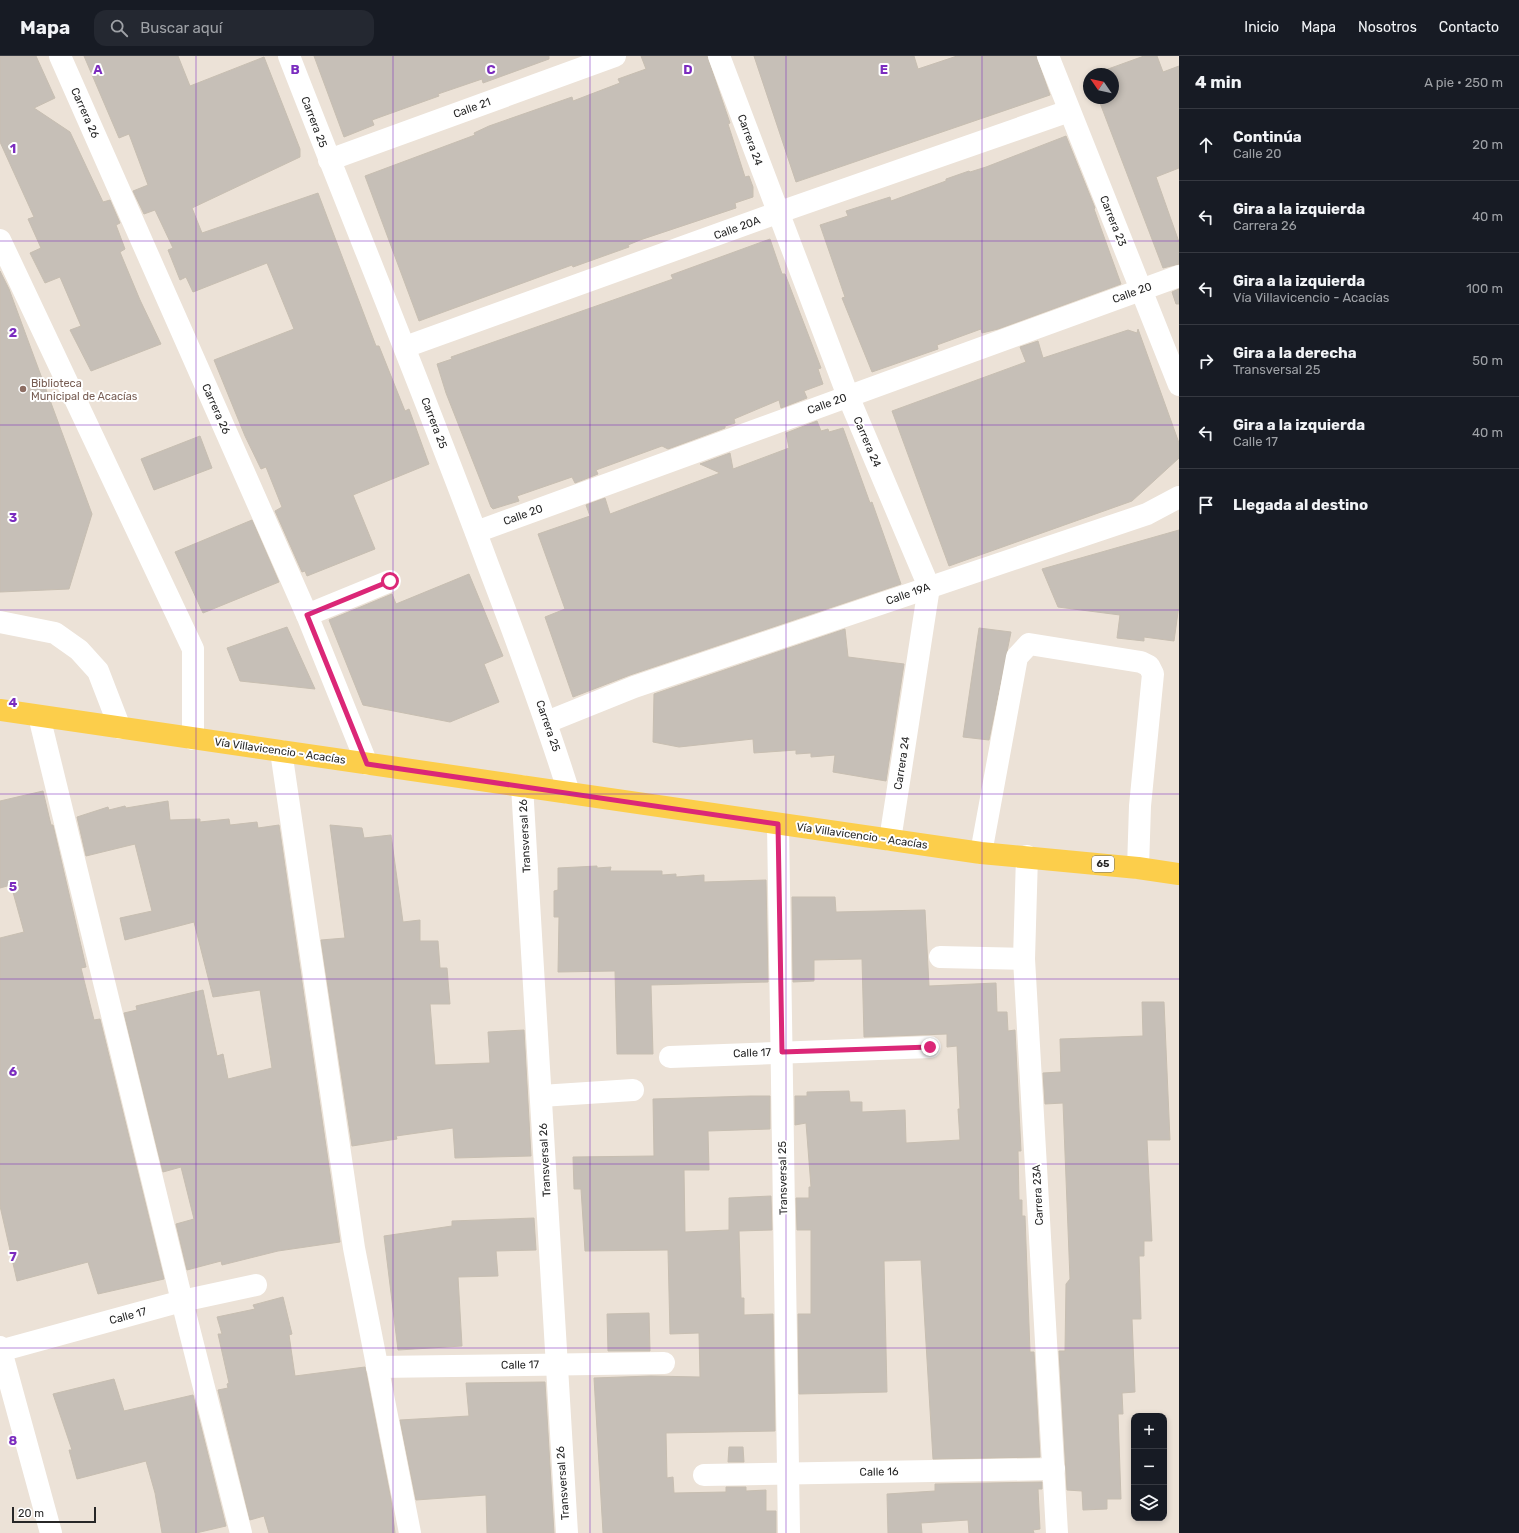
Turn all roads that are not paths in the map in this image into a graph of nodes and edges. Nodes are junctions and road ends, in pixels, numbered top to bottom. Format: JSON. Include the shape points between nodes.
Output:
{"nodes":[{"id":1,"x":60,"y":56,"type":"edge"},
{"id":2,"x":289,"y":56,"type":"edge"},
{"id":3,"x":615,"y":56,"type":"edge"},
{"id":4,"x":719,"y":56,"type":"edge"},
{"id":5,"x":1048,"y":56,"type":"edge"},
{"id":6,"x":1069,"y":112,"type":"junction"},
{"id":7,"x":329,"y":160,"type":"junction"},
{"id":8,"x":777,"y":213,"type":"junction"},
{"id":9,"x":0,"y":240,"type":"edge"},
{"id":10,"x":1179,"y":276,"type":"edge"},
{"id":11,"x":1141,"y":290,"type":"junction"},
{"id":12,"x":405,"y":347,"type":"junction"},
{"id":13,"x":1179,"y":385,"type":"edge"},
{"id":14,"x":848,"y":396,"type":"junction"},
{"id":15,"x":1179,"y":497,"type":"edge"},
{"id":16,"x":476,"y":532,"type":"junction"},
{"id":17,"x":390,"y":581,"type":"dead end"},
{"id":18,"x":929,"y":587,"type":"junction"},
{"id":19,"x":307,"y":615,"type":"junction"},
{"id":20,"x":0,"y":622,"type":"edge"},
{"id":21,"x":0,"y":710,"type":"edge"},
{"id":22,"x":39,"y":716,"type":"junction"},
{"id":23,"x":547,"y":722,"type":"junction"},
{"id":24,"x":120,"y":728,"type":"junction"},
{"id":25,"x":193,"y":738,"type":"junction"},
{"id":26,"x":281,"y":751,"type":"junction"},
{"id":27,"x":367,"y":764,"type":"junction"},
{"id":28,"x":522,"y":786,"type":"junction"},
{"id":29,"x":569,"y":793,"type":"junction"},
{"id":30,"x":778,"y":824,"type":"junction"},
{"id":31,"x":890,"y":840,"type":"junction"},
{"id":32,"x":981,"y":853,"type":"junction"},
{"id":33,"x":1027,"y":856,"type":"junction"},
{"id":34,"x":1138,"y":868,"type":"junction"},
{"id":35,"x":1179,"y":874,"type":"edge"},
{"id":36,"x":940,"y":957,"type":"dead end"},
{"id":37,"x":1024,"y":959,"type":"junction"},
{"id":38,"x":930,"y":1047,"type":"dead end"},
{"id":39,"x":782,"y":1052,"type":"junction"},
{"id":40,"x":670,"y":1057,"type":"dead end"},
{"id":41,"x":632,"y":1090,"type":"dead end"},
{"id":42,"x":541,"y":1096,"type":"junction"},
{"id":43,"x":256,"y":1285,"type":"dead end"},
{"id":44,"x":182,"y":1301,"type":"junction"},
{"id":45,"x":0,"y":1350,"type":"edge"},
{"id":46,"x":664,"y":1363,"type":"dead end"},
{"id":47,"x":556,"y":1364,"type":"junction"},
{"id":48,"x":377,"y":1367,"type":"junction"},
{"id":49,"x":1054,"y":1469,"type":"junction"},
{"id":50,"x":788,"y":1474,"type":"junction"},
{"id":51,"x":704,"y":1475,"type":"dead end"},
{"id":52,"x":51,"y":1533,"type":"edge"},
{"id":53,"x":241,"y":1533,"type":"edge"},
{"id":54,"x":410,"y":1533,"type":"edge"},
{"id":55,"x":567,"y":1533,"type":"edge"},
{"id":56,"x":788,"y":1533,"type":"edge"},
{"id":57,"x":1057,"y":1533,"type":"edge"}],
"edges":[{"from":1,"to":19,"type":"street","name":"Carrera 26"},
{"from":2,"to":7,"type":"street","name":"Carrera 25"},
{"from":3,"to":7,"type":"street","name":"Calle 21"},
{"from":4,"to":8,"type":"street","name":"Carrera 24"},
{"from":5,"to":6,"type":"street","name":"Carrera 23"},
{"from":6,"to":8,"type":"street","name":"Calle 20A"},
{"from":6,"to":11,"type":"street","name":"Carrera 23"},
{"from":7,"to":12,"type":"street","name":"Carrera 25"},
{"from":8,"to":12,"type":"street","name":"Calle 20A"},
{"from":8,"to":14,"type":"street","name":"Carrera 24"},
{"from":9,"to":25,"type":"street","via":[[193,649]]},
{"from":10,"to":11,"type":"street","name":"Calle 20"},
{"from":11,"to":13,"type":"street","name":"Carrera 23"},
{"from":11,"to":14,"type":"street","name":"Calle 20"},
{"from":12,"to":16,"type":"street","name":"Carrera 25"},
{"from":14,"to":16,"type":"street","name":"Calle 20"},
{"from":14,"to":18,"type":"street","name":"Carrera 24"},
{"from":15,"to":18,"type":"street","name":"Calle 19A","via":[[1147,514]]},
{"from":16,"to":23,"type":"street","name":"Carrera 25"},
{"from":17,"to":19,"type":"street"},
{"from":18,"to":23,"type":"street","name":"Calle 19A","via":[[634,687]]},
{"from":18,"to":31,"type":"street","name":"Carrera 24"},
{"from":19,"to":27,"type":"street","name":"Carrera 26"},
{"from":20,"to":24,"type":"street","via":[[55,633],[80,650],[98,671]]},
{"from":21,"to":22,"type":"main road","name":"Vía Villavicencio - Acacías","number":"65"},
{"from":22,"to":24,"type":"main road","name":"Vía Villavicencio - Acacías","number":"65"},
{"from":22,"to":44,"type":"street"},
{"from":23,"to":29,"type":"street","name":"Carrera 25"},
{"from":24,"to":25,"type":"main road","name":"Vía Villavicencio - Acacías","number":"65"},
{"from":25,"to":26,"type":"main road","name":"Vía Villavicencio - Acacías","number":"65"},
{"from":26,"to":27,"type":"main road","name":"Vía Villavicencio - Acacías","number":"65"},
{"from":26,"to":48,"type":"street","via":[[354,1248]]},
{"from":27,"to":28,"type":"main road","name":"Vía Villavicencio - Acacías","number":"65"},
{"from":28,"to":29,"type":"main road","name":"Vía Villavicencio - Acacías","number":"65"},
{"from":28,"to":42,"type":"street","name":"Transversal 26"},
{"from":29,"to":30,"type":"main road","name":"Vía Villavicencio - Acacías","number":"65"},
{"from":30,"to":31,"type":"main road","name":"Vía Villavicencio - Acacías","number":"65"},
{"from":30,"to":39,"type":"street","name":"Transversal 25"},
{"from":31,"to":32,"type":"main road","name":"Vía Villavicencio - Acacías","number":"65"},
{"from":32,"to":33,"type":"main road","name":"Vía Villavicencio - Acacías","number":"65"},
{"from":32,"to":34,"type":"street","via":[[1017,657],[1029,644],[1141,662],[1149,666],[1153,674],[1140,806]]},
{"from":33,"to":34,"type":"main road","name":"Vía Villavicencio - Acacías","number":"65"},
{"from":33,"to":37,"type":"street","name":"Carrera 23A"},
{"from":34,"to":35,"type":"main road","name":"Vía Villavicencio - Acacías","number":"65"},
{"from":36,"to":37,"type":"street"},
{"from":37,"to":49,"type":"street","name":"Carrera 23A"},
{"from":38,"to":39,"type":"street","name":"Calle 17"},
{"from":39,"to":40,"type":"street","name":"Calle 17"},
{"from":39,"to":50,"type":"street","name":"Transversal 25"},
{"from":41,"to":42,"type":"street"},
{"from":42,"to":47,"type":"street","name":"Transversal 26"},
{"from":43,"to":44,"type":"street","name":"Calle 17"},
{"from":44,"to":45,"type":"street","name":"Calle 17"},
{"from":44,"to":53,"type":"street"},
{"from":45,"to":52,"type":"street"},
{"from":46,"to":47,"type":"street","name":"Calle 17"},
{"from":47,"to":48,"type":"street","name":"Calle 17"},
{"from":47,"to":55,"type":"street","name":"Transversal 26"},
{"from":48,"to":54,"type":"street"},
{"from":49,"to":50,"type":"street","name":"Calle 16"},
{"from":49,"to":57,"type":"street","name":"Carrera 23A"},
{"from":50,"to":51,"type":"street","name":"Calle 16"},
{"from":50,"to":56,"type":"street","name":"Transversal 25"}]}
